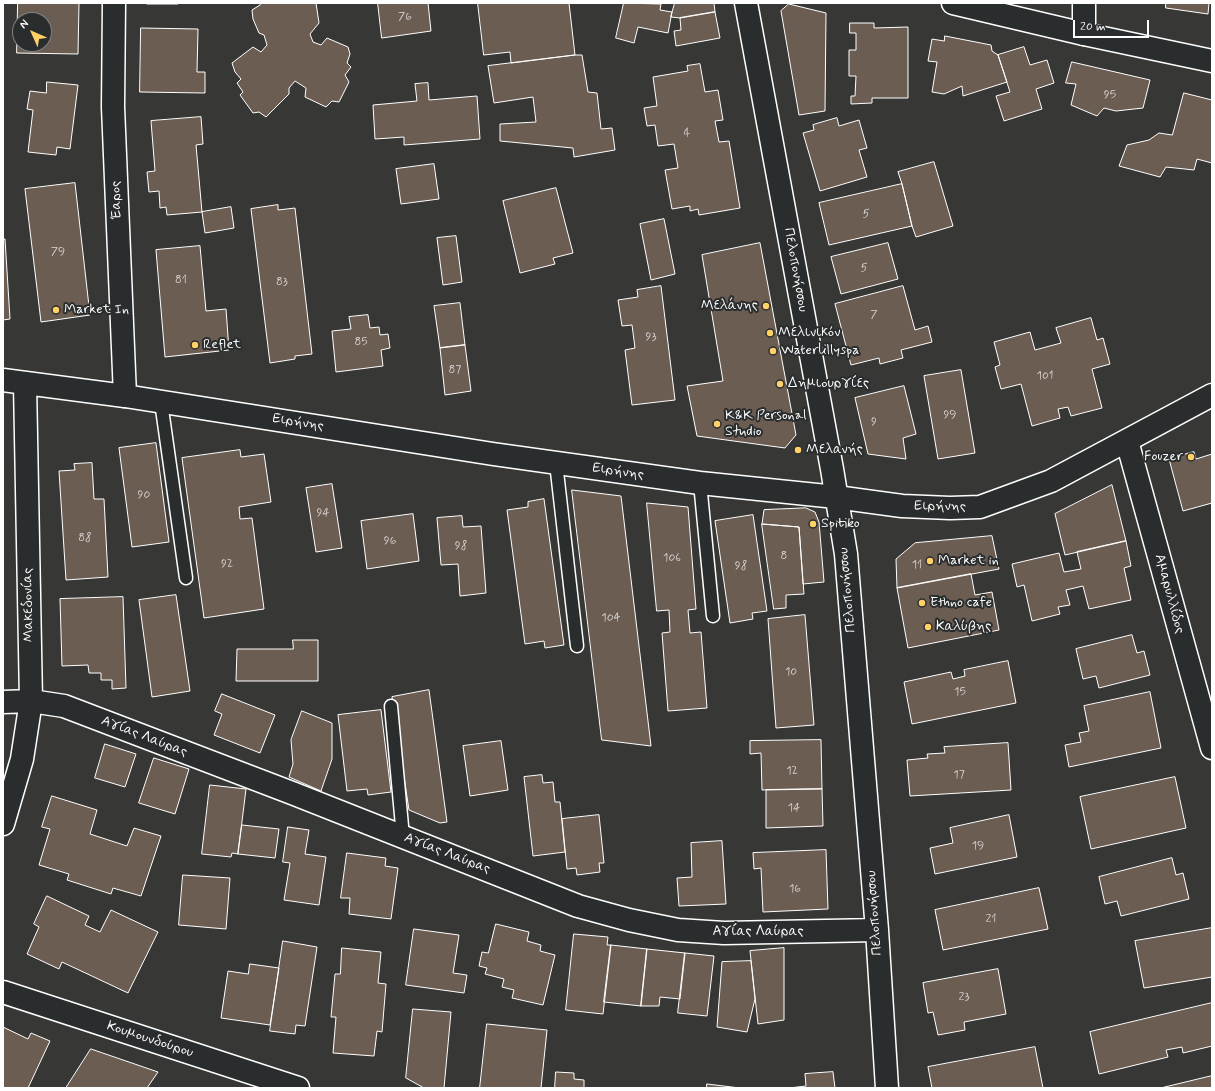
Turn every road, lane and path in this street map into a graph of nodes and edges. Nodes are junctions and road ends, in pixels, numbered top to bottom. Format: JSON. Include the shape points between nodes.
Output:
{"nodes":[{"id":1,"x":114,"y":3,"type":"edge"},
{"id":2,"x":746,"y":3,"type":"edge"},
{"id":3,"x":953,"y":3,"type":"edge"},
{"id":4,"x":1084,"y":3,"type":"edge"},
{"id":5,"x":1084,"y":34,"type":"junction"},
{"id":6,"x":1212,"y":61,"type":"edge"},
{"id":7,"x":3,"y":380,"type":"edge"},
{"id":8,"x":25,"y":383,"type":"junction"},
{"id":9,"x":1212,"y":395,"type":"edge"},
{"id":10,"x":125,"y":396,"type":"junction"},
{"id":11,"x":161,"y":402,"type":"junction"},
{"id":12,"x":1127,"y":441,"type":"junction"},
{"id":13,"x":556,"y":463,"type":"junction"},
{"id":14,"x":700,"y":483,"type":"junction"},
{"id":15,"x":836,"y":497,"type":"junction"},
{"id":16,"x":186,"y":578,"type":"dead end"},
{"id":17,"x":714,"y":616,"type":"dead end"},
{"id":18,"x":578,"y":646,"type":"dead end"},
{"id":19,"x":31,"y":701,"type":"junction"},
{"id":20,"x":3,"y":702,"type":"edge"},
{"id":21,"x":391,"y":706,"type":"dead end"},
{"id":22,"x":1212,"y":748,"type":"edge"},
{"id":23,"x":3,"y":824,"type":"edge"},
{"id":24,"x":403,"y":837,"type":"junction"},
{"id":25,"x":877,"y":930,"type":"junction"},
{"id":26,"x":3,"y":992,"type":"edge"},
{"id":27,"x":298,"y":1088,"type":"edge"},
{"id":28,"x":887,"y":1088,"type":"edge"}],
"edges":[{"from":1,"to":10,"type":"street","name":"Έαρος","via":[[113,106]]},
{"from":2,"to":15,"type":"street","name":"Πελοπονήσσου"},
{"from":3,"to":5,"type":"street"},
{"from":4,"to":5,"type":"street"},
{"from":5,"to":6,"type":"street"},
{"from":7,"to":8,"type":"street","name":"Ειρήνης"},
{"from":8,"to":10,"type":"street","name":"Ειρήνης"},
{"from":8,"to":19,"type":"street","name":"Μακεδονίας"},
{"from":9,"to":12,"type":"street","name":"Ειρήνης"},
{"from":10,"to":11,"type":"street","name":"Ειρήνης"},
{"from":11,"to":13,"type":"street","name":"Ειρήνης"},
{"from":11,"to":16,"type":"lane"},
{"from":12,"to":15,"type":"street","name":"Ειρήνης","via":[[1051,481],[980,507],[902,506]]},
{"from":12,"to":22,"type":"street","name":"Αμαρυλλίδος"},
{"from":13,"to":14,"type":"street","name":"Ειρήνης"},
{"from":13,"to":18,"type":"lane"},
{"from":14,"to":15,"type":"street","name":"Ειρήνης"},
{"from":14,"to":17,"type":"lane"},
{"from":15,"to":25,"type":"street","name":"Πελοπονήσσου","via":[[846,554]]},
{"from":19,"to":20,"type":"street","name":"Αγίας Λαύρας"},
{"from":19,"to":23,"type":"street","name":"Μακεδονίας","via":[[22,759]]},
{"from":19,"to":24,"type":"street","name":"Αγίας Λαύρας","via":[[64,706]]},
{"from":21,"to":24,"type":"lane"},
{"from":24,"to":25,"type":"street","name":"Αγίας Λαύρας","via":[[578,906],[678,930],[724,933]]},
{"from":25,"to":28,"type":"street","name":"Πελοπονήσσου"},
{"from":26,"to":27,"type":"street","name":"Κουμουνδούρου"}]}
